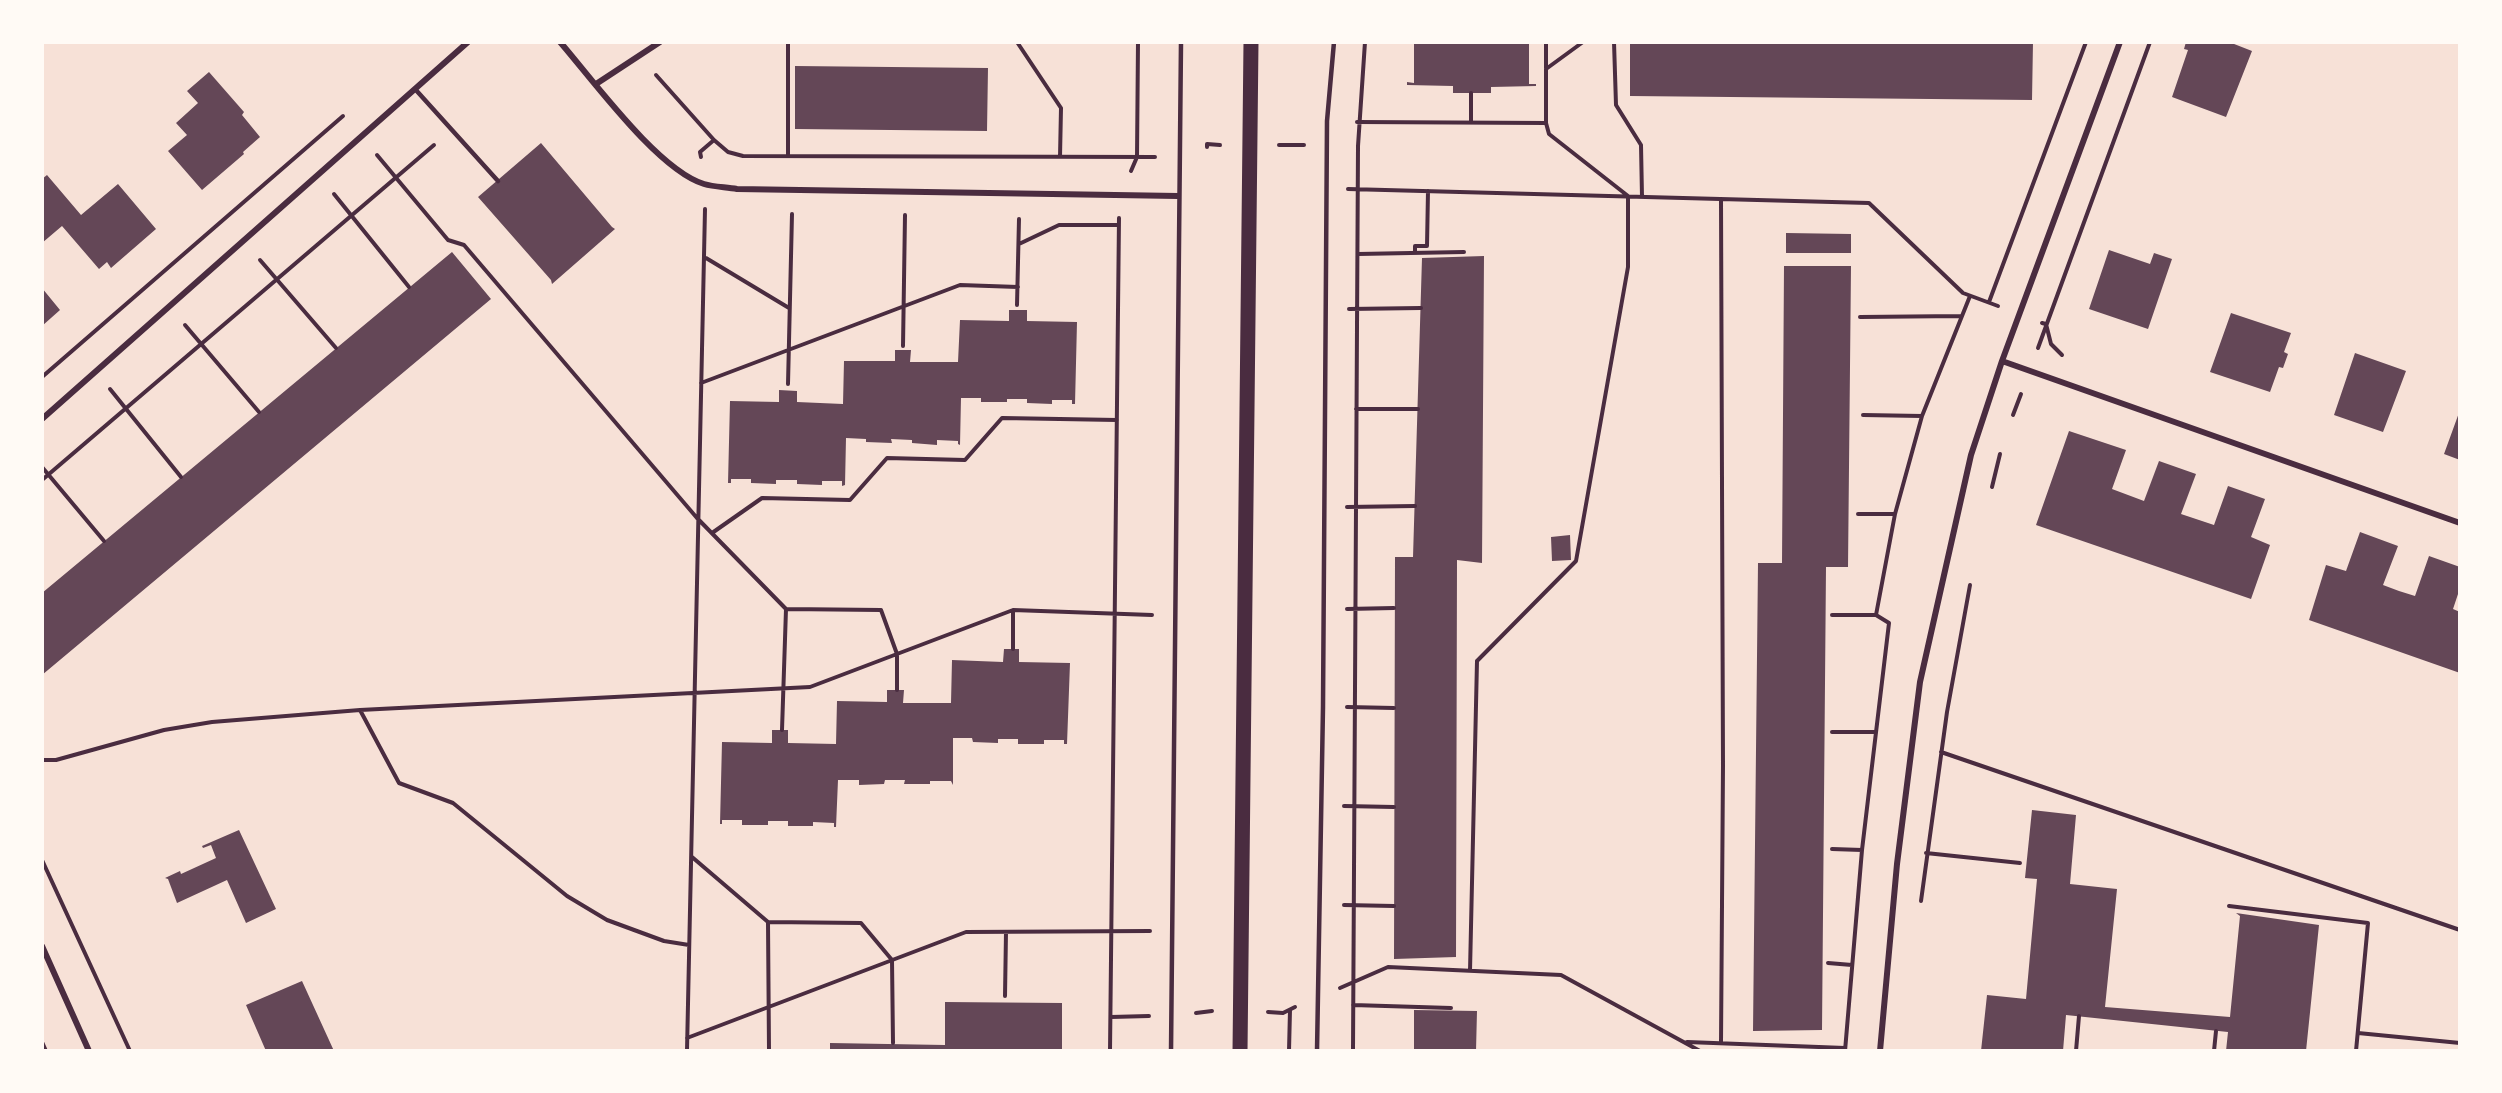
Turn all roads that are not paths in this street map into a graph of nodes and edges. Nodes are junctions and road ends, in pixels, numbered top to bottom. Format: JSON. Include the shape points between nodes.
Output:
{"nodes":[{"id":1,"x":468,"y":42,"type":"edge"},
{"id":2,"x":560,"y":42,"type":"edge"},
{"id":3,"x":660,"y":42,"type":"edge"},
{"id":4,"x":1181,"y":42,"type":"edge"},
{"id":5,"x":1251,"y":42,"type":"edge"},
{"id":6,"x":1334,"y":42,"type":"edge"},
{"id":7,"x":2120,"y":42,"type":"edge"},
{"id":8,"x":596,"y":84,"type":"junction"},
{"id":9,"x":415,"y":89,"type":"junction"},
{"id":10,"x":498,"y":181,"type":"dead end"},
{"id":11,"x":1178,"y":196,"type":"junction"},
{"id":12,"x":2002,"y":361,"type":"junction"},
{"id":13,"x":42,"y":419,"type":"edge"},
{"id":14,"x":2460,"y":523,"type":"edge"},
{"id":15,"x":42,"y":946,"type":"edge"},
{"id":16,"x":89,"y":1051,"type":"edge"},
{"id":17,"x":1171,"y":1051,"type":"edge"},
{"id":18,"x":1240,"y":1051,"type":"edge"},
{"id":19,"x":1317,"y":1051,"type":"edge"},
{"id":20,"x":1881,"y":1051,"type":"edge"}],
"edges":[{"from":1,"to":9,"type":"street"},
{"from":2,"to":8,"type":"street"},
{"from":3,"to":8,"type":"street"},
{"from":4,"to":11,"type":"lane"},
{"from":5,"to":18,"type":"main road"},
{"from":6,"to":19,"type":"lane","via":[[1327,121]]},
{"from":7,"to":12,"type":"street"},
{"from":8,"to":11,"type":"street","via":[[669,164],[705,184],[736,189]]},
{"from":9,"to":10,"type":"lane"},
{"from":9,"to":13,"type":"street"},
{"from":11,"to":17,"type":"lane"},
{"from":12,"to":14,"type":"street"},
{"from":12,"to":20,"type":"street","via":[[1971,455],[1920,682],[1897,864]]},
{"from":15,"to":16,"type":"street"}]}
